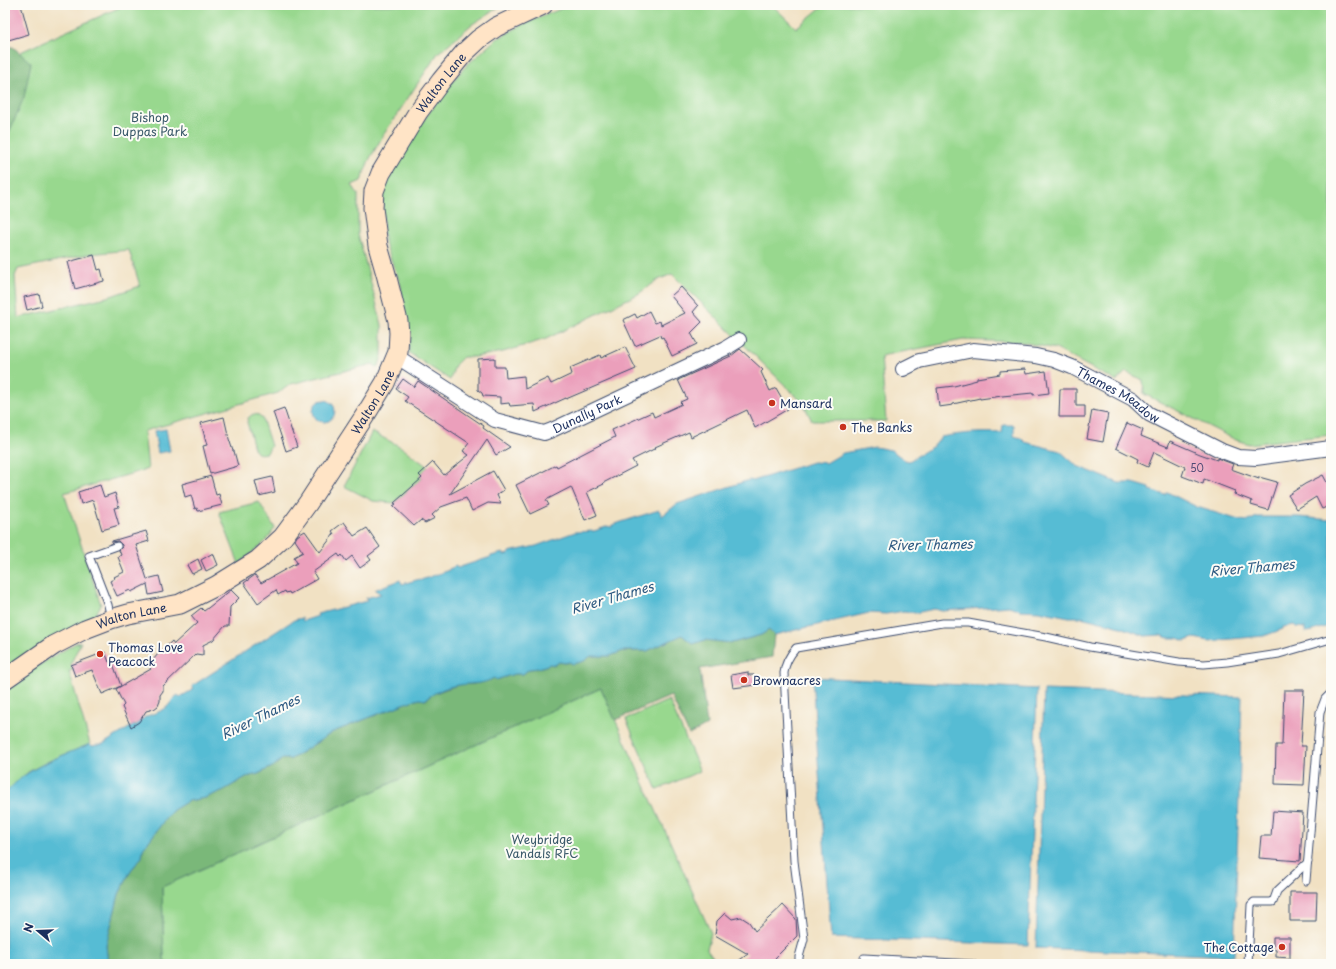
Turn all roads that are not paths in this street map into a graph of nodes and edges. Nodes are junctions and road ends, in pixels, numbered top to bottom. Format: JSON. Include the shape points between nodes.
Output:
{"nodes":[{"id":1,"x":543,"y":5,"type":"edge"},
{"id":2,"x":739,"y":340,"type":"dead end"},
{"id":3,"x":396,"y":356,"type":"junction"},
{"id":4,"x":903,"y":369,"type":"dead end"},
{"id":5,"x":1331,"y":448,"type":"edge"},
{"id":6,"x":117,"y":546,"type":"dead end"},
{"id":7,"x":111,"y":619,"type":"junction"},
{"id":8,"x":1331,"y":640,"type":"edge"},
{"id":9,"x":5,"y":679,"type":"edge"},
{"id":10,"x":1331,"y":693,"type":"edge"},
{"id":11,"x":1308,"y":862,"type":"junction"},
{"id":12,"x":1306,"y":881,"type":"dead end"},
{"id":13,"x":864,"y":958,"type":"dead end"},
{"id":14,"x":799,"y":964,"type":"edge"},
{"id":15,"x":973,"y":964,"type":"edge"},
{"id":16,"x":1248,"y":964,"type":"edge"}],
"edges":[{"from":1,"to":3,"type":"main road","name":"Walton Lane","via":[[496,27],[464,53],[418,112],[381,173],[374,191],[373,208],[378,246],[398,321]]},
{"from":2,"to":3,"type":"street","name":"Dunally Park","via":[[544,433],[495,420]]},
{"from":3,"to":7,"type":"main road","name":"Walton Lane","via":[[385,383],[366,414],[283,537],[258,560],[236,575],[180,604]]},
{"from":4,"to":5,"type":"street","name":"Thames Meadow","via":[[919,361],[973,350],[1036,356],[1072,367],[1133,398],[1149,414],[1238,457],[1256,458]]},
{"from":6,"to":7,"type":"lane","via":[[89,556]]},
{"from":7,"to":9,"type":"main road","name":"Walton Lane","via":[[54,645]]},
{"from":8,"to":14,"type":"lane","via":[[1279,654],[1204,664],[1090,647],[968,623],[942,623],[796,648],[789,656],[784,673],[794,861],[804,939]]},
{"from":10,"to":11,"type":"lane","via":[[1320,712]]},
{"from":11,"to":12,"type":"lane"},
{"from":11,"to":16,"type":"lane","via":[[1277,891],[1273,902],[1254,902],[1251,905]]},
{"from":13,"to":15,"type":"lane"}]}
